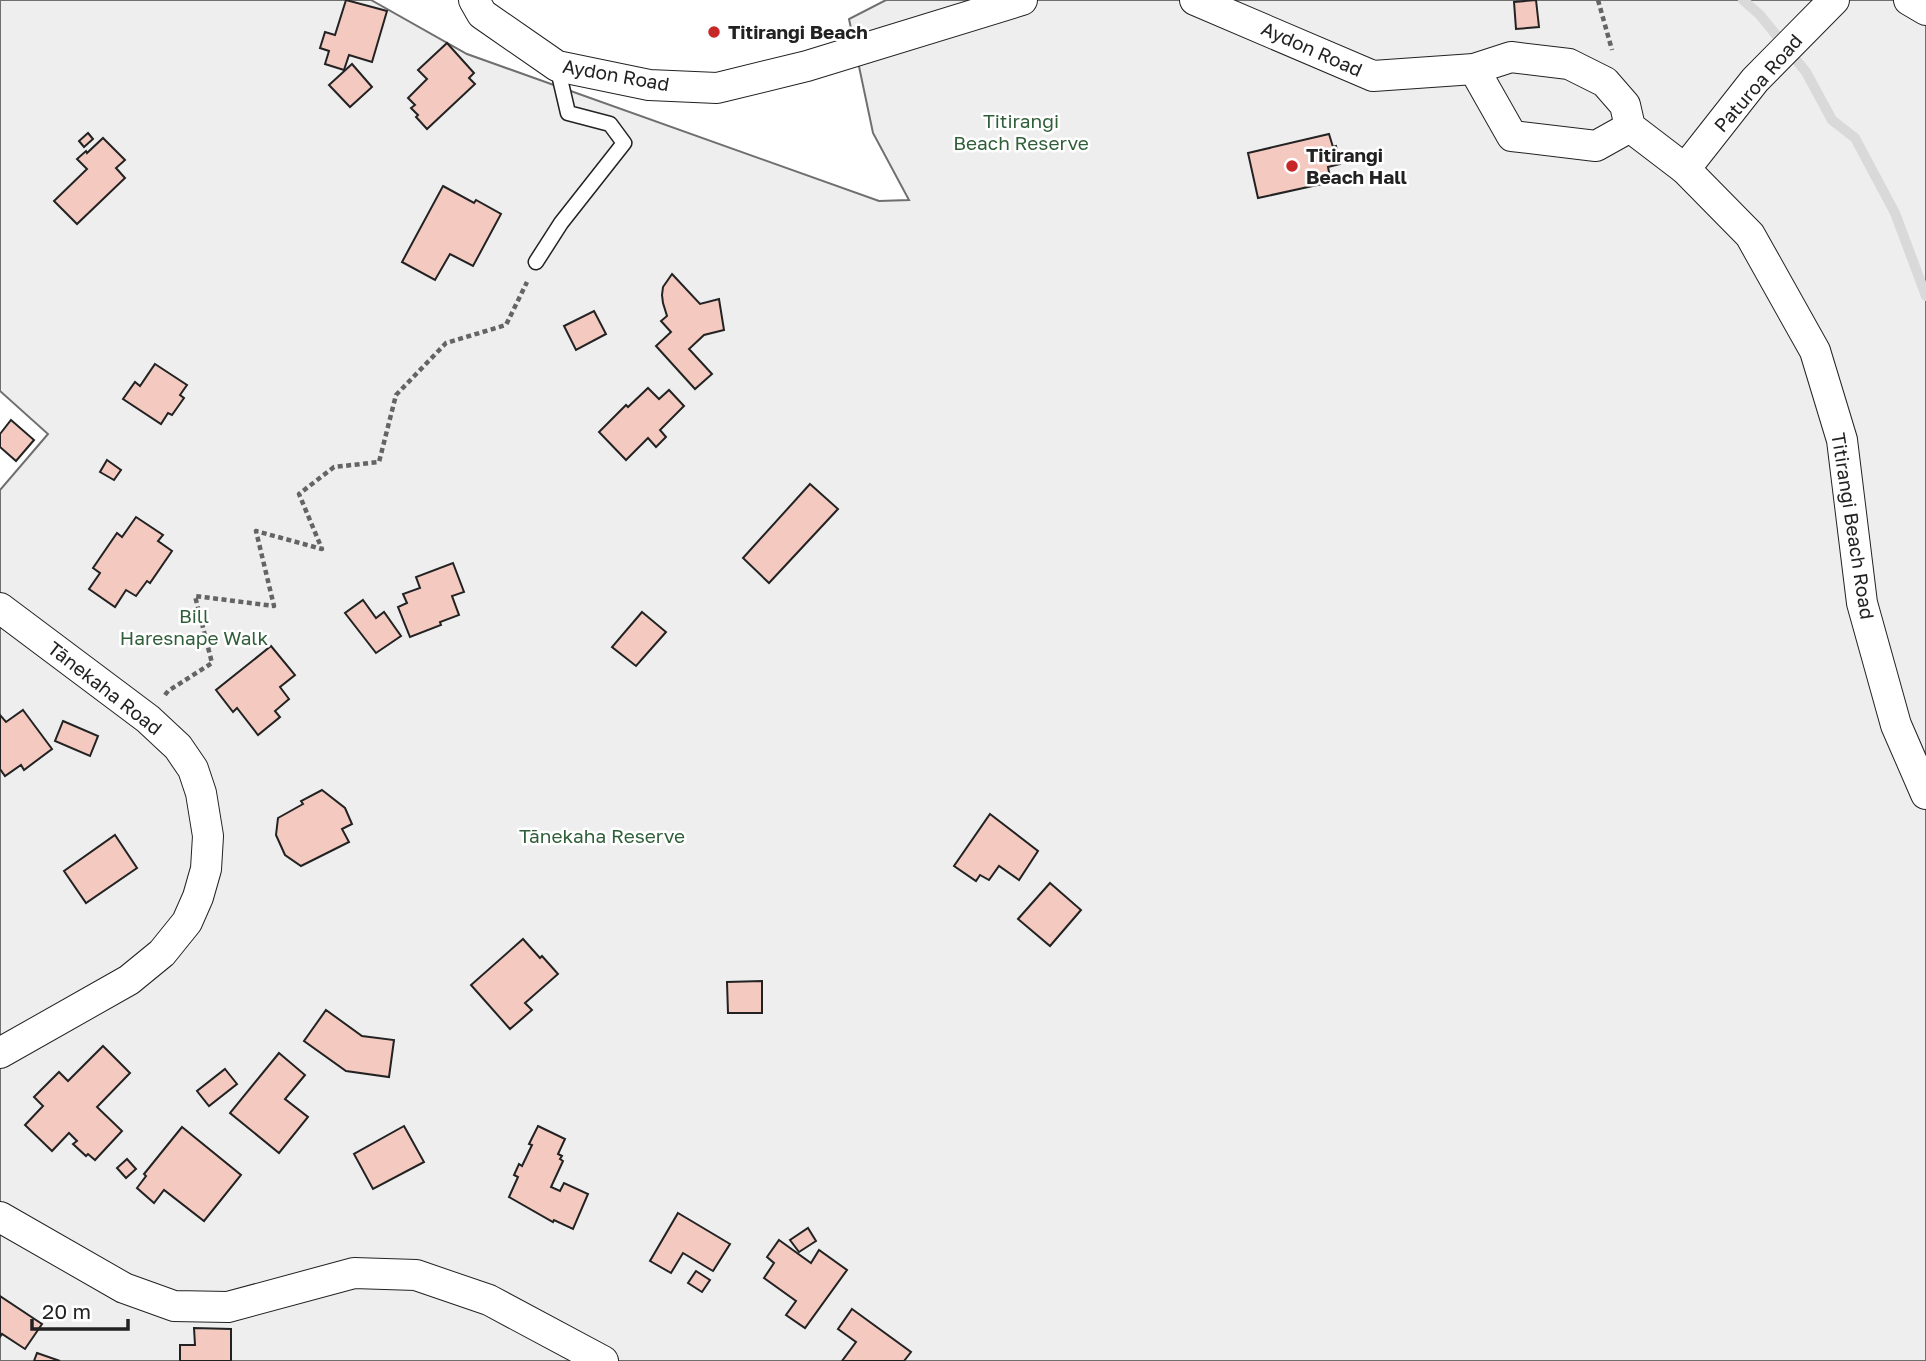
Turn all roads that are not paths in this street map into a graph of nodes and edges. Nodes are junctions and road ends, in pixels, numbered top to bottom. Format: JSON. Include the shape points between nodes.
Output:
{"nodes":[{"id":1,"x":474,"y":0,"type":"edge"},
{"id":2,"x":1022,"y":0,"type":"edge"},
{"id":3,"x":1195,"y":0,"type":"edge"},
{"id":4,"x":1909,"y":0,"type":"edge"},
{"id":5,"x":1824,"y":10,"type":"edge"},
{"id":6,"x":1926,"y":10,"type":"edge"},
{"id":7,"x":557,"y":66,"type":"junction"},
{"id":8,"x":1474,"y":69,"type":"junction"},
{"id":9,"x":1630,"y":127,"type":"junction"},
{"id":10,"x":1685,"y":169,"type":"junction"},
{"id":11,"x":536,"y":262,"type":"road end"},
{"id":12,"x":0,"y":608,"type":"edge"},
{"id":13,"x":1926,"y":794,"type":"edge"},
{"id":14,"x":0,"y":1054,"type":"edge"},
{"id":15,"x":0,"y":1217,"type":"edge"},
{"id":16,"x":603,"y":1361,"type":"edge"}],
"edges":[{"from":1,"to":7,"type":"street","name":"Aydon Road","via":[[482,14]]},
{"from":2,"to":7,"type":"street","name":"Aydon Road","via":[[717,88],[649,85]]},
{"from":3,"to":8,"type":"street","name":"Aydon Road","via":[[1373,76]]},
{"from":4,"to":6,"type":"street"},
{"from":5,"to":10,"type":"street","name":"Paturoa Road","via":[[1755,80]]},
{"from":7,"to":11,"type":"lane","via":[[568,113],[610,124],[624,143]]},
{"from":8,"to":9,"type":"street","name":"Aydon Road","via":[[1511,57],[1569,64],[1605,82],[1625,105]]},
{"from":8,"to":9,"type":"street","via":[[1512,136],[1596,146]]},
{"from":9,"to":10,"type":"street","name":"Aydon Road"},
{"from":10,"to":13,"type":"street","name":"Titirangi Beach Road","via":[[1750,235],[1815,351],[1842,440],[1862,603],[1896,725]]},
{"from":12,"to":14,"type":"street","name":"Tānekaha Road","via":[[148,719],[178,747],[193,769],[208,835],[198,897],[187,922],[162,953],[129,980]]},
{"from":15,"to":16,"type":"street","via":[[124,1288],[174,1306],[228,1307],[354,1273],[416,1275],[489,1300]]}]}
